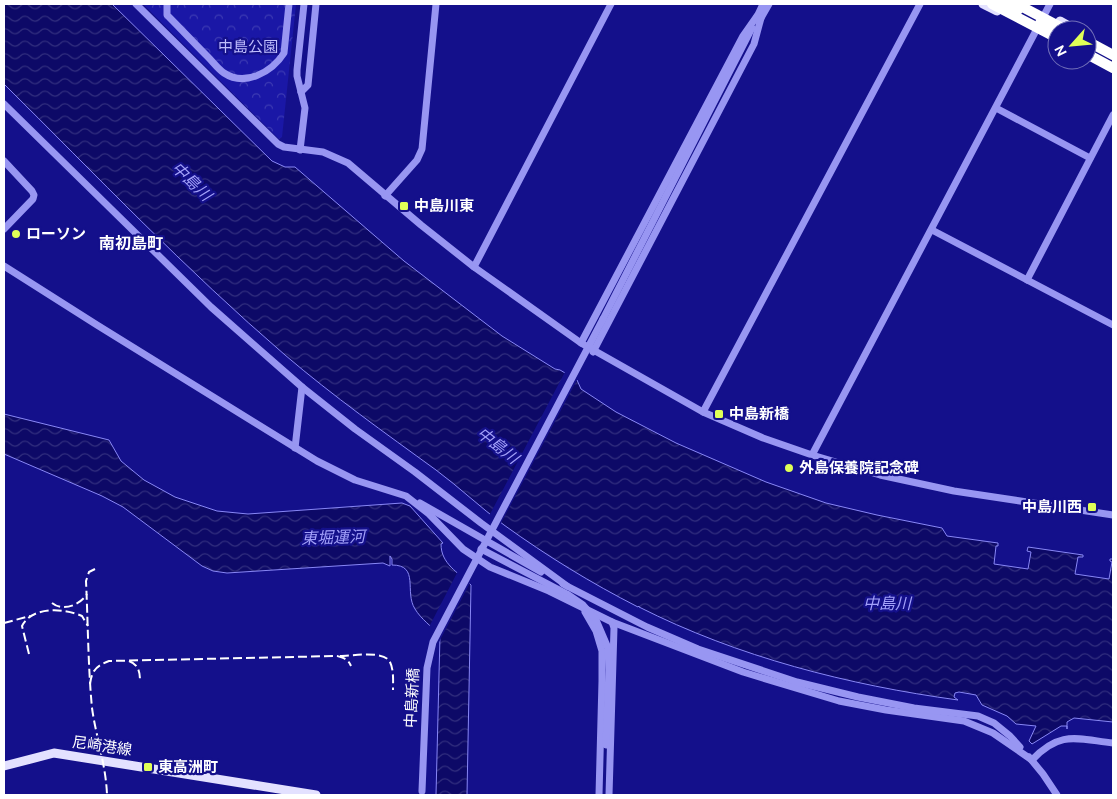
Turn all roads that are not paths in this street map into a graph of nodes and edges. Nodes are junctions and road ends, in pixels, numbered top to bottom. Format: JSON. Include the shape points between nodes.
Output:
{"nodes":[{"id":1,"x":136,"y":4,"type":"edge"},
{"id":2,"x":167,"y":4,"type":"edge"},
{"id":3,"x":289,"y":4,"type":"edge"},
{"id":4,"x":304,"y":4,"type":"edge"},
{"id":5,"x":316,"y":4,"type":"edge"},
{"id":6,"x":436,"y":4,"type":"edge"},
{"id":7,"x":612,"y":4,"type":"edge"},
{"id":8,"x":763,"y":4,"type":"edge"},
{"id":9,"x":769,"y":4,"type":"edge"},
{"id":10,"x":920,"y":4,"type":"edge"},
{"id":11,"x":983,"y":4,"type":"edge"},
{"id":12,"x":992,"y":4,"type":"edge"},
{"id":13,"x":1006,"y":4,"type":"edge"},
{"id":14,"x":1017,"y":4,"type":"edge"},
{"id":15,"x":1027,"y":4,"type":"edge"},
{"id":16,"x":1050,"y":4,"type":"edge"},
{"id":17,"x":759,"y":17,"type":"junction"},
{"id":18,"x":1047,"y":20,"type":"edge"},
{"id":19,"x":1040,"y":22,"type":"junction"},
{"id":20,"x":1047,"y":24,"type":"edge"},
{"id":21,"x":1047,"y":24,"type":"edge"},
{"id":22,"x":1047,"y":26,"type":"edge"},
{"id":23,"x":1047,"y":31,"type":"edge"},
{"id":24,"x":1047,"y":33,"type":"edge"},
{"id":25,"x":1097,"y":41,"type":"edge"},
{"id":26,"x":1097,"y":46,"type":"edge"},
{"id":27,"x":1113,"y":50,"type":"edge"},
{"id":28,"x":1097,"y":53,"type":"edge"},
{"id":29,"x":1113,"y":55,"type":"edge"},
{"id":30,"x":1097,"y":59,"type":"edge"},
{"id":31,"x":1113,"y":62,"type":"edge"},
{"id":32,"x":1097,"y":63,"type":"edge"},
{"id":33,"x":1113,"y":68,"type":"edge"},
{"id":34,"x":1113,"y":72,"type":"edge"},
{"id":35,"x":301,"y":92,"type":"junction"},
{"id":36,"x":4,"y":104,"type":"edge"},
{"id":37,"x":996,"y":108,"type":"junction"},
{"id":38,"x":1113,"y":115,"type":"edge"},
{"id":39,"x":300,"y":150,"type":"junction"},
{"id":40,"x":1090,"y":158,"type":"junction"},
{"id":41,"x":4,"y":161,"type":"edge"},
{"id":42,"x":385,"y":196,"type":"junction"},
{"id":43,"x":4,"y":229,"type":"edge"},
{"id":44,"x":932,"y":230,"type":"junction"},
{"id":45,"x":4,"y":266,"type":"edge"},
{"id":46,"x":474,"y":266,"type":"junction"},
{"id":47,"x":1027,"y":280,"type":"junction"},
{"id":48,"x":1113,"y":325,"type":"edge"},
{"id":49,"x":581,"y":344,"type":"junction"},
{"id":50,"x":593,"y":352,"type":"junction"},
{"id":51,"x":302,"y":387,"type":"junction"},
{"id":52,"x":703,"y":412,"type":"junction"},
{"id":53,"x":295,"y":448,"type":"junction"},
{"id":54,"x":812,"y":455,"type":"junction"},
{"id":55,"x":406,"y":496,"type":"junction"},
{"id":56,"x":1113,"y":515,"type":"edge"},
{"id":57,"x":481,"y":550,"type":"junction"},
{"id":58,"x":567,"y":586,"type":"junction"},
{"id":59,"x":579,"y":605,"type":"junction"},
{"id":60,"x":612,"y":622,"type":"junction"},
{"id":61,"x":599,"y":640,"type":"junction"},
{"id":62,"x":614,"y":643,"type":"junction"},
{"id":63,"x":1113,"y":742,"type":"edge"},
{"id":64,"x":1032,"y":760,"type":"junction"},
{"id":65,"x":4,"y":766,"type":"edge"},
{"id":66,"x":422,"y":793,"type":"edge"},
{"id":67,"x":316,"y":795,"type":"edge"},
{"id":68,"x":599,"y":795,"type":"edge"},
{"id":69,"x":605,"y":795,"type":"edge"},
{"id":70,"x":609,"y":795,"type":"edge"},
{"id":71,"x":1057,"y":795,"type":"edge"}],
"edges":[{"from":1,"to":39,"type":"street","via":[[272,140],[284,148]]},
{"from":2,"to":3,"type":"street","via":[[167,15],[223,73],[246,78],[259,75],[284,53]]},
{"from":4,"to":35,"type":"street","via":[[297,70]]},
{"from":5,"to":35,"type":"street","via":[[308,85]]},
{"from":6,"to":42,"type":"street","via":[[422,149],[417,160]]},
{"from":7,"to":46,"type":"street"},
{"from":8,"to":17,"type":"street"},
{"from":9,"to":17,"type":"street"},
{"from":10,"to":52,"type":"street"},
{"from":11,"to":19,"type":"main road"},
{"from":12,"to":24,"type":"highway","bridge":true},
{"from":13,"to":21,"type":"highway","bridge":true},
{"from":14,"to":18,"type":"highway","bridge":true},
{"from":15,"to":19,"type":"main road"},
{"from":16,"to":19,"type":"street"},
{"from":17,"to":49,"type":"street","via":[[743,36]]},
{"from":17,"to":50,"type":"street","via":[[754,44]]},
{"from":17,"to":57,"type":"street","name":"中島新橋","bridge":true},
{"from":19,"to":20,"type":"main road"},
{"from":19,"to":22,"type":"highway"},
{"from":19,"to":23,"type":"main road"},
{"from":19,"to":37,"type":"street"},
{"from":25,"to":27,"type":"main road"},
{"from":26,"to":29,"type":"highway"},
{"from":28,"to":31,"type":"highway"},
{"from":30,"to":33,"type":"highway"},
{"from":32,"to":34,"type":"main road"},
{"from":35,"to":39,"type":"street","via":[[305,108]]},
{"from":36,"to":51,"type":"street","via":[[211,307]]},
{"from":37,"to":40,"type":"street"},
{"from":37,"to":44,"type":"street"},
{"from":38,"to":40,"type":"street"},
{"from":39,"to":42,"type":"street","via":[[323,152],[339,158]]},
{"from":40,"to":47,"type":"street"},
{"from":41,"to":43,"type":"street","via":[[34,194]]},
{"from":42,"to":46,"type":"street"},
{"from":44,"to":47,"type":"street"},
{"from":44,"to":54,"type":"street"},
{"from":45,"to":53,"type":"street"},
{"from":46,"to":49,"type":"street"},
{"from":47,"to":48,"type":"street"},
{"from":49,"to":50,"type":"street"},
{"from":50,"to":52,"type":"street"},
{"from":51,"to":53,"type":"street"},
{"from":51,"to":58,"type":"street"},
{"from":52,"to":54,"type":"street"},
{"from":53,"to":55,"type":"street","via":[[338,473]]},
{"from":54,"to":56,"type":"street","via":[[880,475],[954,491]]},
{"from":55,"to":58,"type":"street"},
{"from":55,"to":59,"type":"street","via":[[463,549],[490,568]]},
{"from":57,"to":66,"type":"street","name":"中島新橋","bridge":true,"via":[[433,642],[427,668]]},
{"from":57,"to":69,"type":"street","bridge":true,"via":[[567,594],[596,620],[608,648],[609,663]]},
{"from":58,"to":64,"type":"street","via":[[675,640],[755,669],[858,697],[978,716],[1010,736]]},
{"from":59,"to":60,"type":"street"},
{"from":59,"to":61,"type":"street","via":[[589,617]]},
{"from":60,"to":62,"type":"street"},
{"from":60,"to":64,"type":"street","via":[[743,672],[840,701],[964,721],[993,733]]},
{"from":61,"to":62,"type":"street","via":[[601,630],[609,626]]},
{"from":61,"to":68,"type":"street","via":[[602,681]]},
{"from":62,"to":70,"type":"street"},
{"from":63,"to":64,"type":"street","via":[[1063,738],[1040,751]]},
{"from":64,"to":71,"type":"street"},
{"from":65,"to":67,"type":"main road","name":"尼崎港線","via":[[54,753]]}]}
